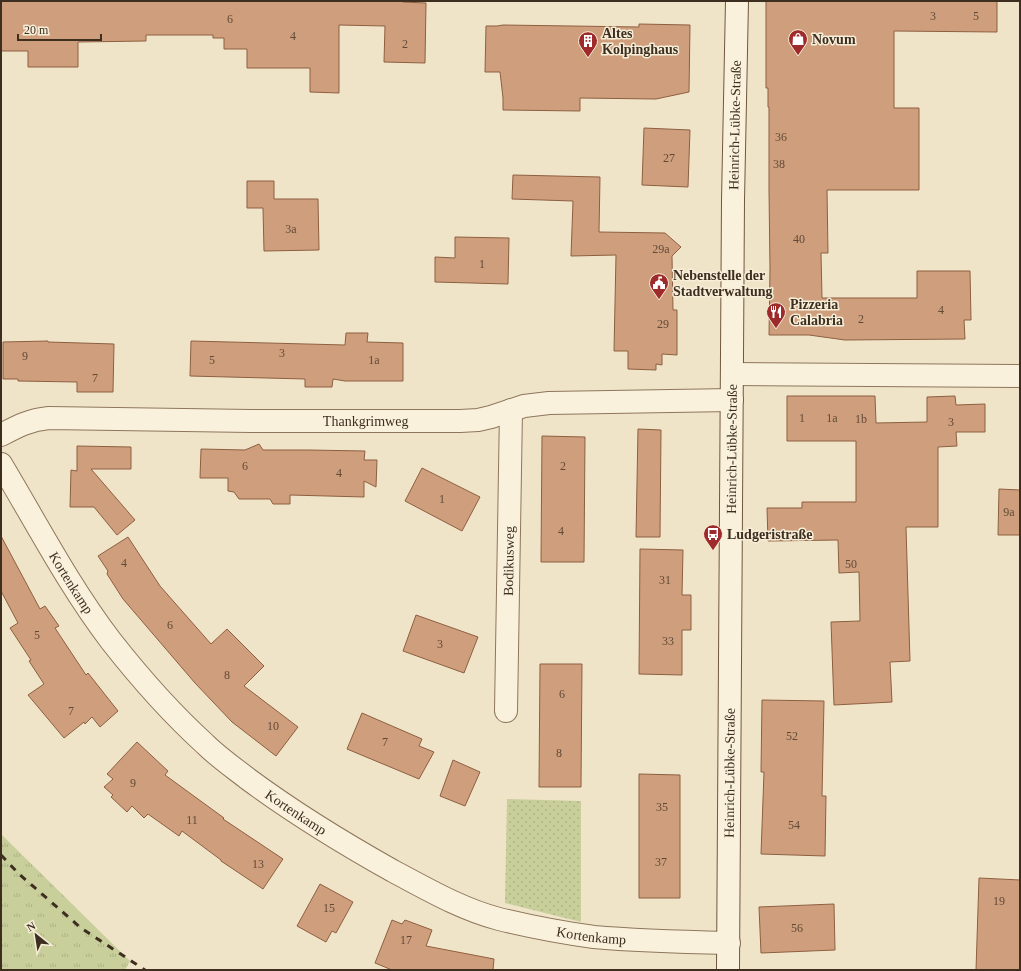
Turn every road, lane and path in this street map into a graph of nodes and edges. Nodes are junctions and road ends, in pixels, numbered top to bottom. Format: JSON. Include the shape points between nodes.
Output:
{"nodes":[{"id":1,"x":737,"y":1,"type":"edge"},
{"id":2,"x":733,"y":374,"type":"junction"},
{"id":3,"x":1020,"y":376,"type":"edge"},
{"id":4,"x":732,"y":400,"type":"junction"},
{"id":5,"x":511,"y":410,"type":"junction"},
{"id":6,"x":1,"y":435,"type":"edge"},
{"id":7,"x":1,"y":464,"type":"edge"},
{"id":8,"x":506,"y":711,"type":"dead end"},
{"id":9,"x":729,"y":943,"type":"junction"},
{"id":10,"x":728,"y":970,"type":"edge"}],
"edges":[{"from":1,"to":2,"type":"street","name":"Heinrich-Lübke-Straße"},
{"from":2,"to":3,"type":"street"},
{"from":2,"to":4,"type":"street","name":"Heinrich-Lübke-Straße"},
{"from":4,"to":5,"type":"street","name":"Thankgrimweg","via":[[549,403]]},
{"from":4,"to":9,"type":"street","name":"Heinrich-Lübke-Straße"},
{"from":5,"to":6,"type":"street","name":"Thankgrimweg","via":[[478,420],[460,421],[49,418],[28,422]]},
{"from":5,"to":8,"type":"street","name":"Bodikusweg"},
{"from":7,"to":9,"type":"street","name":"Kortenkamp","via":[[60,566],[111,641],[149,687],[205,745],[276,800],[399,874],[465,907],[498,918],[591,936]]},
{"from":9,"to":10,"type":"street","name":"Heinrich-Lübke-Straße"}]}
